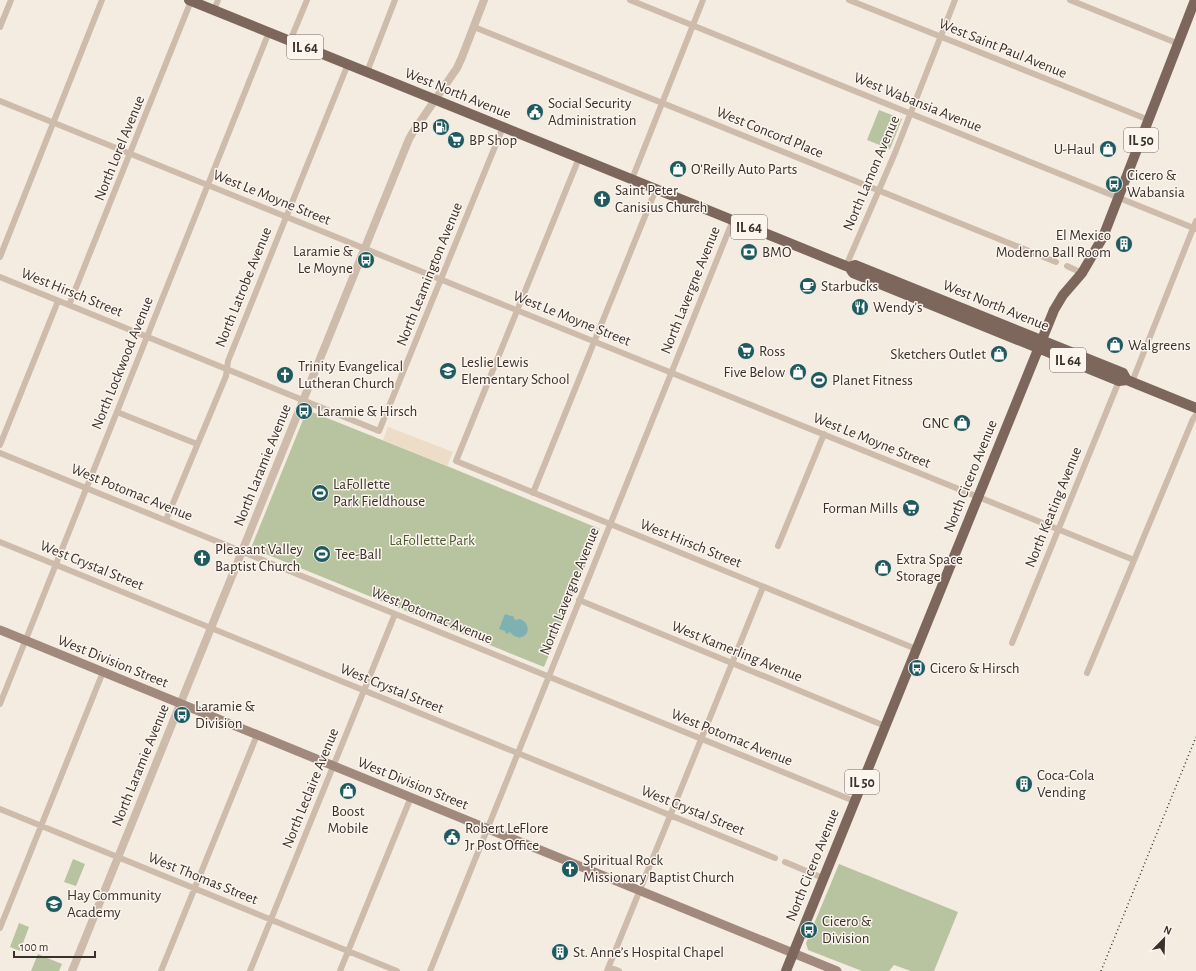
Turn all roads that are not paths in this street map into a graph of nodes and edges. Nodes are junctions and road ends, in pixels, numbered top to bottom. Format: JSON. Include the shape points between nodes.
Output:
{"nodes":[{"id":1,"x":11,"y":0,"type":"edge"},
{"id":2,"x":102,"y":0,"type":"edge"},
{"id":3,"x":218,"y":0,"type":"edge"},
{"id":4,"x":307,"y":0,"type":"edge"},
{"id":5,"x":395,"y":0,"type":"edge"},
{"id":6,"x":484,"y":0,"type":"edge"},
{"id":7,"x":630,"y":0,"type":"edge"},
{"id":8,"x":703,"y":0,"type":"edge"},
{"id":9,"x":849,"y":0,"type":"edge"},
{"id":10,"x":955,"y":0,"type":"edge"},
{"id":11,"x":1070,"y":0,"type":"edge"},
{"id":12,"x":1196,"y":0,"type":"edge"},
{"id":13,"x":190,"y":1,"type":"edge"},
{"id":14,"x":214,"y":10,"type":"junction"},
{"id":15,"x":693,"y":25,"type":"junction"},
{"id":16,"x":0,"y":27,"type":"edge"},
{"id":17,"x":474,"y":27,"type":"junction"},
{"id":18,"x":269,"y":32,"type":"junction"},
{"id":19,"x":940,"y":37,"type":"junction"},
{"id":20,"x":290,"y":41,"type":"junction"},
{"id":21,"x":1178,"y":44,"type":"junction"},
{"id":22,"x":348,"y":64,"type":"junction"},
{"id":23,"x":367,"y":72,"type":"junction"},
{"id":24,"x":436,"y":100,"type":"junction"},
{"id":25,"x":0,"y":101,"type":"edge"},
{"id":26,"x":662,"y":103,"type":"junction"},
{"id":27,"x":910,"y":113,"type":"junction"},
{"id":28,"x":1149,"y":120,"type":"junction"},
{"id":29,"x":54,"y":122,"type":"junction"},
{"id":30,"x":503,"y":127,"type":"junction"},
{"id":31,"x":131,"y":154,"type":"junction"},
{"id":32,"x":579,"y":158,"type":"junction"},
{"id":33,"x":632,"y":179,"type":"junction"},
{"id":34,"x":208,"y":185,"type":"junction"},
{"id":35,"x":656,"y":189,"type":"junction"},
{"id":36,"x":878,"y":190,"type":"junction"},
{"id":37,"x":1119,"y":198,"type":"junction"},
{"id":38,"x":286,"y":216,"type":"junction"},
{"id":39,"x":733,"y":220,"type":"junction"},
{"id":40,"x":1196,"y":221,"type":"edge"},
{"id":41,"x":1195,"y":228,"type":"edge"},
{"id":42,"x":364,"y":248,"type":"junction"},
{"id":43,"x":0,"y":257,"type":"edge"},
{"id":44,"x":1056,"y":262,"type":"dead end"},
{"id":45,"x":1067,"y":266,"type":"dead end"},
{"id":46,"x":848,"y":267,"type":"junction"},
{"id":47,"x":1082,"y":273,"type":"junction"},
{"id":48,"x":0,"y":277,"type":"edge"},
{"id":49,"x":441,"y":279,"type":"junction"},
{"id":50,"x":58,"y":301,"type":"junction"},
{"id":51,"x":70,"y":305,"type":"junction"},
{"id":52,"x":518,"y":310,"type":"junction"},
{"id":53,"x":147,"y":337,"type":"junction"},
{"id":54,"x":594,"y":341,"type":"junction"},
{"id":55,"x":1040,"y":344,"type":"junction"},
{"id":56,"x":226,"y":369,"type":"junction"},
{"id":57,"x":671,"y":372,"type":"junction"},
{"id":58,"x":1126,"y":381,"type":"junction"},
{"id":59,"x":303,"y":400,"type":"junction"},
{"id":60,"x":1196,"y":408,"type":"edge"},
{"id":61,"x":117,"y":412,"type":"junction"},
{"id":62,"x":1196,"y":415,"type":"edge"},
{"id":63,"x":379,"y":431,"type":"joint"},
{"id":64,"x":824,"y":434,"type":"junction"},
{"id":65,"x":197,"y":444,"type":"junction"},
{"id":66,"x":0,"y":445,"type":"edge"},
{"id":67,"x":0,"y":453,"type":"edge"},
{"id":68,"x":86,"y":488,"type":"junction"},
{"id":69,"x":533,"y":493,"type":"junction"},
{"id":70,"x":978,"y":497,"type":"junction"},
{"id":71,"x":166,"y":520,"type":"junction"},
{"id":72,"x":610,"y":524,"type":"junction"},
{"id":73,"x":1058,"y":529,"type":"junction"},
{"id":74,"x":0,"y":542,"type":"edge"},
{"id":75,"x":778,"y":546,"type":"dead end"},
{"id":76,"x":242,"y":551,"type":"junction"},
{"id":77,"x":1134,"y":560,"type":"junction"},
{"id":78,"x":56,"y":564,"type":"junction"},
{"id":79,"x":763,"y":587,"type":"junction"},
{"id":80,"x":579,"y":600,"type":"junction"},
{"id":81,"x":395,"y":614,"type":"junction"},
{"id":82,"x":211,"y":628,"type":"junction"},
{"id":83,"x":0,"y":630,"type":"edge"},
{"id":84,"x":26,"y":640,"type":"junction"},
{"id":85,"x":1012,"y":643,"type":"dead end"},
{"id":86,"x":916,"y":649,"type":"junction"},
{"id":87,"x":732,"y":663,"type":"junction"},
{"id":88,"x":103,"y":672,"type":"junction"},
{"id":89,"x":1087,"y":673,"type":"dead end"},
{"id":90,"x":548,"y":676,"type":"junction"},
{"id":91,"x":364,"y":690,"type":"junction"},
{"id":92,"x":0,"y":704,"type":"edge"},
{"id":93,"x":180,"y":704,"type":"junction"},
{"id":94,"x":885,"y":726,"type":"junction"},
{"id":95,"x":257,"y":735,"type":"junction"},
{"id":96,"x":702,"y":739,"type":"junction"},
{"id":97,"x":518,"y":752,"type":"junction"},
{"id":98,"x":333,"y":766,"type":"junction"},
{"id":99,"x":411,"y":797,"type":"junction"},
{"id":100,"x":854,"y":801,"type":"junction"},
{"id":101,"x":0,"y":809,"type":"edge"},
{"id":102,"x":671,"y":815,"type":"junction"},
{"id":103,"x":41,"y":826,"type":"junction"},
{"id":104,"x":487,"y":828,"type":"junction"},
{"id":105,"x":118,"y":857,"type":"junction"},
{"id":106,"x":775,"y":858,"type":"dead end"},
{"id":107,"x":785,"y":862,"type":"dead end"},
{"id":108,"x":824,"y":878,"type":"junction"},
{"id":109,"x":194,"y":888,"type":"junction"},
{"id":110,"x":640,"y":891,"type":"junction"},
{"id":111,"x":271,"y":920,"type":"junction"},
{"id":112,"x":0,"y":928,"type":"edge"},
{"id":113,"x":348,"y":951,"type":"junction"},
{"id":114,"x":793,"y":953,"type":"junction"},
{"id":115,"x":608,"y":969,"type":"edge"},
{"id":116,"x":72,"y":971,"type":"edge"},
{"id":117,"x":161,"y":971,"type":"edge"},
{"id":118,"x":250,"y":971,"type":"edge"},
{"id":119,"x":340,"y":971,"type":"edge"},
{"id":120,"x":397,"y":971,"type":"edge"},
{"id":121,"x":430,"y":971,"type":"edge"},
{"id":122,"x":618,"y":971,"type":"edge"},
{"id":123,"x":786,"y":971,"type":"edge"},
{"id":124,"x":837,"y":971,"type":"edge"}],
"edges":[{"from":1,"to":16,"type":"street"},
{"from":2,"to":29,"type":"street"},
{"from":3,"to":14,"type":"street"},
{"from":4,"to":20,"type":"street"},
{"from":5,"to":23,"type":"street"},
{"from":6,"to":17,"type":"street","name":"North Laramie Avenue"},
{"from":7,"to":15,"type":"street","name":"West Wabansia Avenue"},
{"from":8,"to":15,"type":"street"},
{"from":9,"to":19,"type":"street","name":"West Saint Paul Avenue"},
{"from":10,"to":19,"type":"street","name":"North Lamon Avenue"},
{"from":11,"to":21,"type":"street"},
{"from":12,"to":21,"type":"main road","name":"North Cicero Avenue","number":"IL 50"},
{"from":13,"to":14,"type":"main road","name":"West North Avenue","number":"IL 64"},
{"from":13,"to":31,"type":"street","name":"North Lorel Avenue"},
{"from":14,"to":18,"type":"main road","name":"West North Avenue","number":"IL 64"},
{"from":15,"to":26,"type":"street"},
{"from":15,"to":27,"type":"street","name":"West Wabansia Avenue"},
{"from":17,"to":24,"type":"street","name":"North Laramie Avenue","via":[[457,68]]},
{"from":17,"to":26,"type":"street","name":"West Concord Place"},
{"from":18,"to":20,"type":"main road","name":"West North Avenue","number":"IL 64"},
{"from":18,"to":34,"type":"street","name":"North Lockwood Avenue"},
{"from":19,"to":27,"type":"street","name":"North Lamon Avenue"},
{"from":19,"to":28,"type":"street","name":"West Saint Paul Avenue"},
{"from":20,"to":22,"type":"main road","name":"West North Avenue","number":"IL 64"},
{"from":21,"to":28,"type":"main road","name":"North Cicero Avenue","number":"IL 50"},
{"from":22,"to":23,"type":"main road","name":"West North Avenue","number":"IL 64"},
{"from":22,"to":38,"type":"street","name":"North Latrobe Avenue"},
{"from":23,"to":24,"type":"main road","name":"West North Avenue","number":"IL 64"},
{"from":24,"to":30,"type":"main road","name":"West North Avenue","number":"IL 64"},
{"from":24,"to":42,"type":"street","name":"North Laramie Avenue","via":[[413,132]]},
{"from":25,"to":29,"type":"street","name":"West Le Moyne Street"},
{"from":26,"to":33,"type":"street"},
{"from":26,"to":36,"type":"street","name":"West Concord Place"},
{"from":27,"to":36,"type":"street","name":"North Lamon Avenue"},
{"from":27,"to":37,"type":"street","name":"West Wabansia Avenue"},
{"from":28,"to":37,"type":"main road","name":"North Cicero Avenue","number":"IL 50"},
{"from":29,"to":31,"type":"street","name":"West Le Moyne Street"},
{"from":29,"to":43,"type":"street"},
{"from":30,"to":32,"type":"main road","name":"West North Avenue","number":"IL 64"},
{"from":30,"to":49,"type":"street","name":"North Leamington Avenue"},
{"from":31,"to":34,"type":"street","name":"West Le Moyne Street"},
{"from":31,"to":51,"type":"street","name":"North Lorel Avenue"},
{"from":32,"to":33,"type":"main road","name":"West North Avenue","number":"IL 64"},
{"from":32,"to":52,"type":"street"},
{"from":33,"to":35,"type":"main road","name":"West North Avenue","number":"IL 64"},
{"from":34,"to":38,"type":"street","name":"West Le Moyne Street"},
{"from":34,"to":53,"type":"street","name":"North Lockwood Avenue"},
{"from":35,"to":39,"type":"main road","name":"West North Avenue","number":"IL 64"},
{"from":35,"to":54,"type":"street"},
{"from":36,"to":44,"type":"street","name":"West Concord Place"},
{"from":36,"to":46,"type":"street","name":"North Lamon Avenue"},
{"from":37,"to":41,"type":"street","name":"West Wabansia Avenue"},
{"from":37,"to":47,"type":"main road","name":"North Cicero Avenue","number":"IL 50","via":[[1103,237]]},
{"from":38,"to":42,"type":"street","name":"West Le Moyne Street"},
{"from":38,"to":56,"type":"street","name":"North Latrobe Avenue"},
{"from":39,"to":46,"type":"main road","name":"West North Avenue","number":"IL 64"},
{"from":39,"to":57,"type":"street","name":"North Lavergne Avenue"},
{"from":40,"to":41,"type":"street","name":"North Keating Avenue"},
{"from":41,"to":58,"type":"street","name":"North Keating Avenue"},
{"from":42,"to":49,"type":"street","name":"West Le Moyne Street"},
{"from":42,"to":59,"type":"street","name":"North Laramie Avenue"},
{"from":45,"to":47,"type":"street"},
{"from":46,"to":55,"type":"main road","name":"West North Avenue","number":"IL 64","via":[[856,265]]},
{"from":47,"to":55,"type":"main road","name":"North Cicero Avenue","number":"IL 50","via":[[1054,310]]},
{"from":48,"to":50,"type":"street","name":"West Hirsch Street"},
{"from":49,"to":52,"type":"street","name":"West Le Moyne Street"},
{"from":49,"to":63,"type":"street","name":"North Leamington Avenue"},
{"from":50,"to":51,"type":"street","name":"West Hirsch Street"},
{"from":50,"to":66,"type":"street"},
{"from":51,"to":53,"type":"street","name":"West Hirsch Street"},
{"from":52,"to":54,"type":"street","name":"West Le Moyne Street"},
{"from":52,"to":69,"type":"street","name":"West Hirsch Street","via":[[456,461]]},
{"from":53,"to":56,"type":"street","name":"West Hirsch Street"},
{"from":53,"to":61,"type":"street","name":"North Lockwood Avenue"},
{"from":54,"to":57,"type":"street","name":"West Le Moyne Street"},
{"from":54,"to":69,"type":"street"},
{"from":55,"to":58,"type":"main road","name":"West North Avenue","number":"IL 64","via":[[1123,373]]},
{"from":55,"to":70,"type":"main road","name":"North Cicero Avenue","number":"IL 50"},
{"from":56,"to":59,"type":"street","name":"West Hirsch Street"},
{"from":56,"to":65,"type":"street","name":"North Latrobe Avenue","via":[[226,376]]},
{"from":57,"to":64,"type":"street","name":"West Le Moyne Street"},
{"from":57,"to":72,"type":"street","name":"North Lavergne Avenue"},
{"from":58,"to":60,"type":"main road","name":"West North Avenue","number":"IL 64"},
{"from":58,"to":73,"type":"street","name":"North Keating Avenue"},
{"from":59,"to":63,"type":"street","name":"West Hirsch Street"},
{"from":59,"to":76,"type":"street","name":"North Laramie Avenue"},
{"from":61,"to":65,"type":"street"},
{"from":61,"to":68,"type":"street","name":"North Lockwood Avenue"},
{"from":62,"to":77,"type":"street"},
{"from":64,"to":70,"type":"street","name":"West Le Moyne Street"},
{"from":64,"to":75,"type":"street"},
{"from":65,"to":71,"type":"street","name":"North Latrobe Avenue"},
{"from":67,"to":68,"type":"street","name":"West Potomac Avenue"},
{"from":68,"to":71,"type":"street","name":"West Potomac Avenue"},
{"from":68,"to":78,"type":"street","name":"North Lockwood Avenue"},
{"from":69,"to":72,"type":"street","name":"West Hirsch Street"},
{"from":70,"to":73,"type":"street","name":"West Le Moyne Street"},
{"from":70,"to":86,"type":"main road","name":"North Cicero Avenue","number":"IL 50"},
{"from":71,"to":76,"type":"street","name":"West Potomac Avenue"},
{"from":72,"to":79,"type":"street","name":"West Hirsch Street"},
{"from":72,"to":80,"type":"street","name":"North Lavergne Avenue"},
{"from":73,"to":77,"type":"street","name":"West Le Moyne Street"},
{"from":73,"to":85,"type":"street","name":"North Keating Avenue"},
{"from":74,"to":78,"type":"street","name":"West Crystal Street"},
{"from":76,"to":81,"type":"street","name":"West Potomac Avenue"},
{"from":76,"to":82,"type":"street","name":"North Laramie Avenue"},
{"from":77,"to":89,"type":"street"},
{"from":78,"to":82,"type":"street","name":"West Crystal Street"},
{"from":78,"to":84,"type":"street","name":"North Lockwood Avenue"},
{"from":79,"to":86,"type":"street","name":"West Hirsch Street"},
{"from":79,"to":87,"type":"street"},
{"from":80,"to":87,"type":"street","name":"West Kamerling Avenue"},
{"from":80,"to":90,"type":"street","name":"North Lavergne Avenue"},
{"from":81,"to":90,"type":"street","name":"West Potomac Avenue"},
{"from":81,"to":91,"type":"street","name":"North Leclaire Avenue"},
{"from":82,"to":91,"type":"street","name":"West Crystal Street"},
{"from":82,"to":93,"type":"street","name":"North Laramie Avenue"},
{"from":83,"to":84,"type":"main road","name":"West Division Street"},
{"from":84,"to":88,"type":"main road","name":"West Division Street"},
{"from":84,"to":92,"type":"street","name":"North Lockwood Avenue"},
{"from":86,"to":94,"type":"main road","name":"North Cicero Avenue","number":"IL 50"},
{"from":87,"to":94,"type":"street","name":"West Kamerling Avenue"},
{"from":87,"to":96,"type":"street"},
{"from":88,"to":93,"type":"main road","name":"West Division Street"},
{"from":88,"to":103,"type":"street"},
{"from":90,"to":96,"type":"street","name":"West Potomac Avenue"},
{"from":90,"to":97,"type":"street","name":"North Lavergne Avenue"},
{"from":91,"to":97,"type":"street","name":"West Crystal Street"},
{"from":91,"to":98,"type":"street","name":"North Leclaire Avenue"},
{"from":93,"to":95,"type":"main road","name":"West Division Street"},
{"from":93,"to":105,"type":"street","name":"North Laramie Avenue"},
{"from":94,"to":100,"type":"main road","name":"North Cicero Avenue","number":"IL 50"},
{"from":95,"to":98,"type":"main road","name":"West Division Street"},
{"from":95,"to":109,"type":"street"},
{"from":96,"to":100,"type":"street","name":"West Potomac Avenue"},
{"from":96,"to":102,"type":"street"},
{"from":97,"to":102,"type":"street","name":"West Crystal Street"},
{"from":97,"to":104,"type":"street","name":"North Lavergne Avenue"},
{"from":98,"to":99,"type":"main road","name":"West Division Street"},
{"from":98,"to":111,"type":"street","name":"North Leclaire Avenue"},
{"from":99,"to":104,"type":"main road","name":"West Division Street"},
{"from":99,"to":113,"type":"street"},
{"from":100,"to":108,"type":"main road","name":"North Cicero Avenue","number":"IL 50"},
{"from":101,"to":103,"type":"street","name":"West Thomas Street"},
{"from":102,"to":106,"type":"street","name":"West Crystal Street"},
{"from":102,"to":110,"type":"street"},
{"from":103,"to":105,"type":"street","name":"West Thomas Street"},
{"from":103,"to":112,"type":"street"},
{"from":104,"to":110,"type":"main road","name":"West Division Street"},
{"from":104,"to":121,"type":"street","name":"North Lavergne Avenue"},
{"from":105,"to":109,"type":"street","name":"West Thomas Street"},
{"from":105,"to":116,"type":"street","name":"North Laramie Avenue"},
{"from":107,"to":108,"type":"street"},
{"from":108,"to":114,"type":"main road","name":"North Cicero Avenue","number":"IL 50"},
{"from":109,"to":111,"type":"street","name":"West Thomas Street"},
{"from":109,"to":117,"type":"street"},
{"from":110,"to":114,"type":"main road","name":"West Division Street"},
{"from":110,"to":115,"type":"street"},
{"from":111,"to":113,"type":"street","name":"West Thomas Street"},
{"from":111,"to":118,"type":"street","name":"North Leclaire Avenue"},
{"from":113,"to":119,"type":"street"},
{"from":113,"to":120,"type":"street","name":"West Thomas Street"},
{"from":114,"to":123,"type":"main road","name":"North Cicero Avenue","number":"IL 50"},
{"from":114,"to":124,"type":"main road","name":"West Division Street"},
{"from":115,"to":122,"type":"street"}]}
